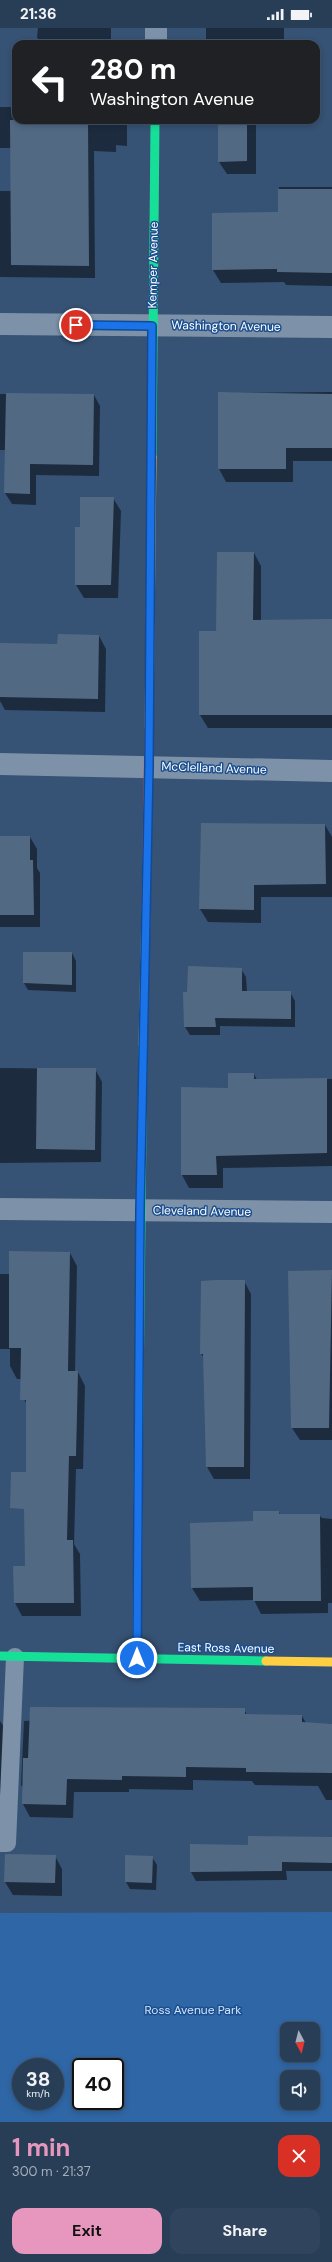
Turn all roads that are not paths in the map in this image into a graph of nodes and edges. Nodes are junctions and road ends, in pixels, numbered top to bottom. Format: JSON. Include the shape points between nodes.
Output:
{"nodes":[{"id":1,"x":156,"y":28,"type":"edge"},
{"id":2,"x":156,"y":40,"type":"edge"},
{"id":3,"x":155,"y":124,"type":"edge"},
{"id":4,"x":0,"y":324,"type":"edge"},
{"id":5,"x":152,"y":326,"type":"junction"},
{"id":6,"x":332,"y":328,"type":"edge"},
{"id":7,"x":0,"y":764,"type":"edge"},
{"id":8,"x":149,"y":766,"type":"junction"},
{"id":9,"x":332,"y":771,"type":"edge"},
{"id":10,"x":0,"y":1209,"type":"edge"},
{"id":11,"x":140,"y":1210,"type":"junction"},
{"id":12,"x":332,"y":1212,"type":"edge"},
{"id":13,"x":7,"y":1656,"type":"edge"},
{"id":14,"x":137,"y":1658,"type":"junction"},
{"id":15,"x":332,"y":1662,"type":"edge"},
{"id":16,"x":0,"y":1843,"type":"edge"}],
"edges":[{"from":1,"to":2,"type":"street"},
{"from":3,"to":5,"type":"street","name":"Kemper Avenue"},
{"from":4,"to":5,"type":"street","name":"Washington Avenue"},
{"from":5,"to":6,"type":"street","name":"Washington Avenue"},
{"from":5,"to":8,"type":"street","name":"Kemper Avenue"},
{"from":7,"to":8,"type":"street","name":"McClelland Avenue"},
{"from":8,"to":9,"type":"street","name":"McClelland Avenue"},
{"from":8,"to":11,"type":"street","name":"Kemper Avenue"},
{"from":10,"to":11,"type":"street","name":"Cleveland Avenue"},
{"from":11,"to":12,"type":"street","name":"Cleveland Avenue"},
{"from":11,"to":14,"type":"street","name":"Kemper Avenue"},
{"from":13,"to":14,"type":"street","name":"East Ross Avenue"},
{"from":13,"to":16,"type":"lane","via":[[7,1843]]},
{"from":14,"to":15,"type":"street","name":"East Ross Avenue"}]}
